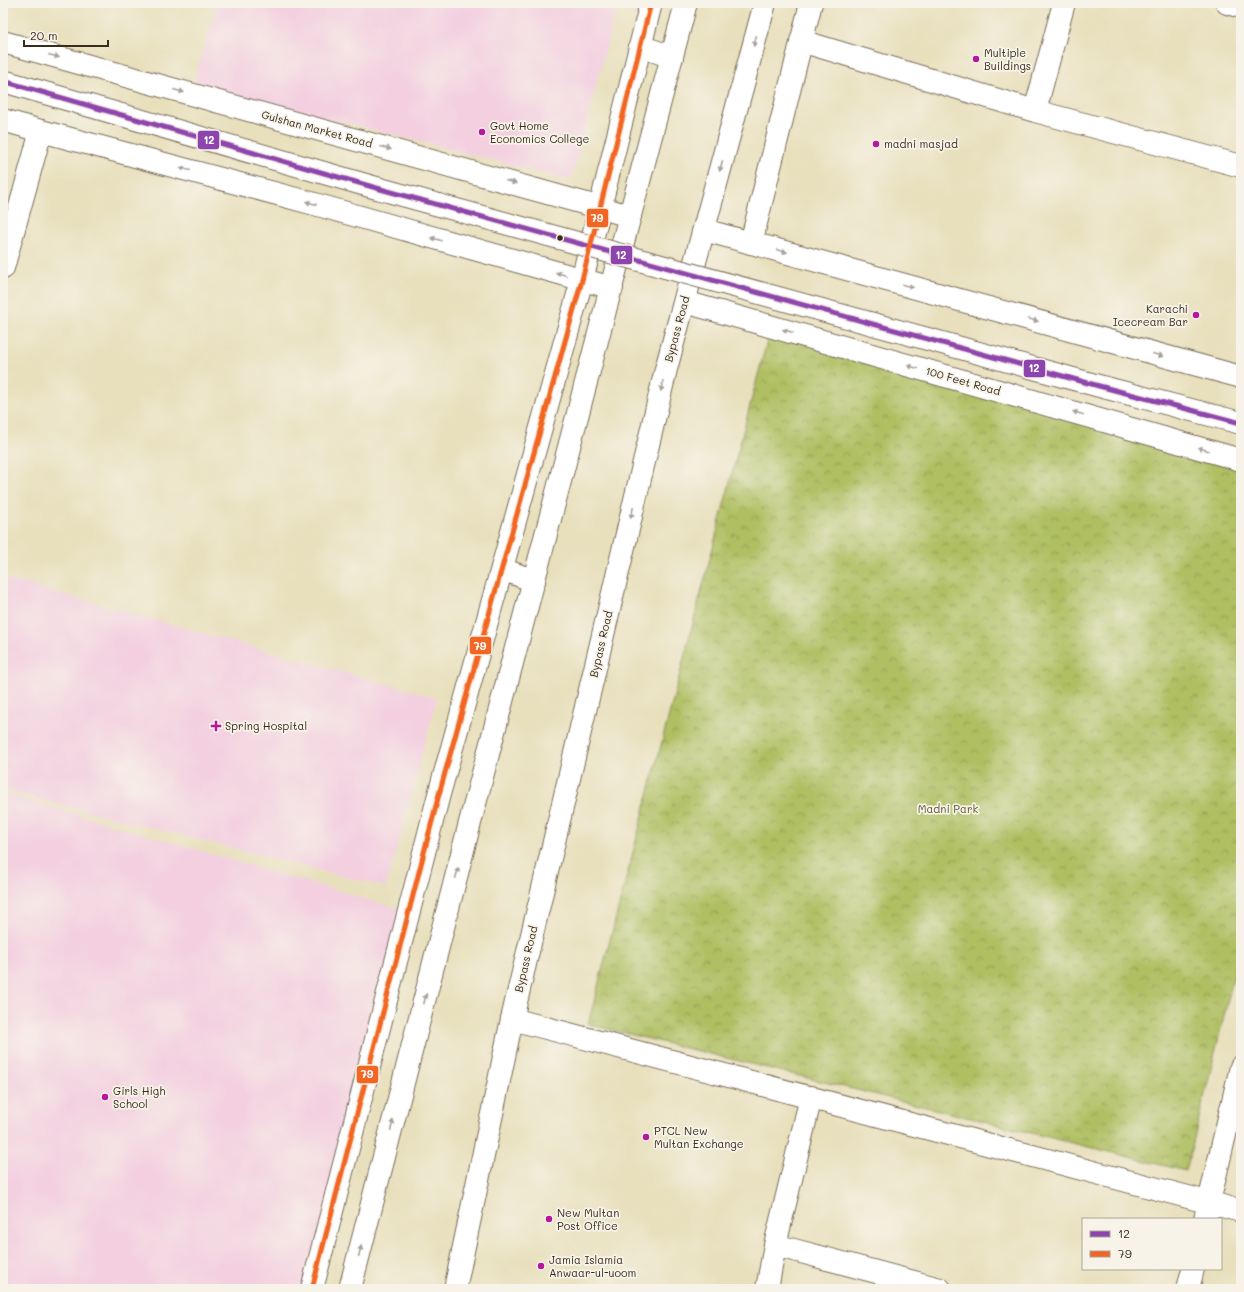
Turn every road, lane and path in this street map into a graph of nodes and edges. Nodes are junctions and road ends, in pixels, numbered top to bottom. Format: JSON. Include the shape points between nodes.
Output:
{"nodes":[{"id":1,"x":652,"y":3,"type":"edge"},
{"id":2,"x":686,"y":3,"type":"edge"},
{"id":3,"x":765,"y":3,"type":"edge"},
{"id":4,"x":811,"y":3,"type":"edge"},
{"id":5,"x":1064,"y":3,"type":"edge"},
{"id":6,"x":1227,"y":3,"type":"edge"},
{"id":7,"x":1241,"y":7,"type":"edge"},
{"id":8,"x":801,"y":41,"type":"junction"},
{"id":9,"x":3,"y":42,"type":"edge"},
{"id":10,"x":640,"y":46,"type":"junction"},
{"id":11,"x":672,"y":57,"type":"junction"},
{"id":12,"x":3,"y":81,"type":"edge"},
{"id":13,"x":1035,"y":111,"type":"junction"},
{"id":14,"x":3,"y":120,"type":"edge"},
{"id":15,"x":41,"y":131,"type":"junction"},
{"id":16,"x":1241,"y":166,"type":"edge"},
{"id":17,"x":600,"y":207,"type":"junction"},
{"id":18,"x":630,"y":216,"type":"junction"},
{"id":19,"x":704,"y":230,"type":"junction"},
{"id":20,"x":751,"y":243,"type":"junction"},
{"id":21,"x":3,"y":268,"type":"edge"},
{"id":22,"x":582,"y":280,"type":"junction"},
{"id":23,"x":612,"y":288,"type":"junction"},
{"id":24,"x":685,"y":302,"type":"junction"},
{"id":25,"x":1241,"y":377,"type":"edge"},
{"id":26,"x":1241,"y":423,"type":"edge"},
{"id":27,"x":1241,"y":460,"type":"edge"},
{"id":28,"x":502,"y":569,"type":"junction"},
{"id":29,"x":534,"y":581,"type":"junction"},
{"id":30,"x":512,"y":1019,"type":"junction"},
{"id":31,"x":1241,"y":1067,"type":"edge"},
{"id":32,"x":811,"y":1097,"type":"junction"},
{"id":33,"x":1207,"y":1210,"type":"edge"},
{"id":34,"x":1241,"y":1211,"type":"edge"},
{"id":35,"x":775,"y":1245,"type":"junction"},
{"id":36,"x":1193,"y":1270,"type":"edge"},
{"id":37,"x":312,"y":1289,"type":"edge"},
{"id":38,"x":350,"y":1289,"type":"edge"},
{"id":39,"x":456,"y":1289,"type":"edge"},
{"id":40,"x":767,"y":1289,"type":"edge"},
{"id":41,"x":940,"y":1289,"type":"edge"},
{"id":42,"x":1188,"y":1289,"type":"edge"}],
"edges":[{"from":1,"to":10,"type":"main road"},
{"from":2,"to":11,"type":"main road"},
{"from":3,"to":19,"type":"main road","name":"Bypass Road","one_way":true},
{"from":4,"to":8,"type":"main road"},
{"from":5,"to":13,"type":"main road"},
{"from":6,"to":7,"type":"main road"},
{"from":8,"to":13,"type":"main road"},
{"from":8,"to":20,"type":"main road"},
{"from":9,"to":17,"type":"main road","name":"Gulshan Market Road","one_way":true},
{"from":10,"to":11,"type":"main road"},
{"from":10,"to":17,"type":"main road"},
{"from":11,"to":18,"type":"main road"},
{"from":12,"to":26,"type":"main road","bridge":true,"via":[[373,187]]},
{"from":13,"to":16,"type":"main road"},
{"from":14,"to":15,"type":"main road"},
{"from":15,"to":21,"type":"main road"},
{"from":22,"to":15,"type":"main road","one_way":true,"via":[[311,203]]},
{"from":17,"to":18,"type":"main road","name":"Gulshan Market Road"},
{"from":17,"to":22,"type":"main road"},
{"from":18,"to":23,"type":"main road"},
{"from":19,"to":20,"type":"main road"},
{"from":19,"to":24,"type":"main road","name":"Bypass Road"},
{"from":20,"to":25,"type":"main road","one_way":true},
{"from":22,"to":23,"type":"main road"},
{"from":22,"to":28,"type":"main road"},
{"from":23,"to":29,"type":"main road"},
{"from":27,"to":24,"type":"main road","name":"100 Feet Road","one_way":true},
{"from":24,"to":30,"type":"main road","name":"Bypass Road","one_way":true,"via":[[666,369]]},
{"from":28,"to":29,"type":"main road"},
{"from":28,"to":37,"type":"main road","via":[[436,805]]},
{"from":38,"to":29,"type":"main road","one_way":true},
{"from":30,"to":32,"type":"main road"},
{"from":30,"to":39,"type":"main road","name":"Bypass Road"},
{"from":31,"to":33,"type":"main road"},
{"from":32,"to":33,"type":"main road"},
{"from":32,"to":35,"type":"main road"},
{"from":33,"to":34,"type":"main road"},
{"from":35,"to":40,"type":"main road"},
{"from":35,"to":41,"type":"main road"},
{"from":36,"to":42,"type":"main road"}]}
